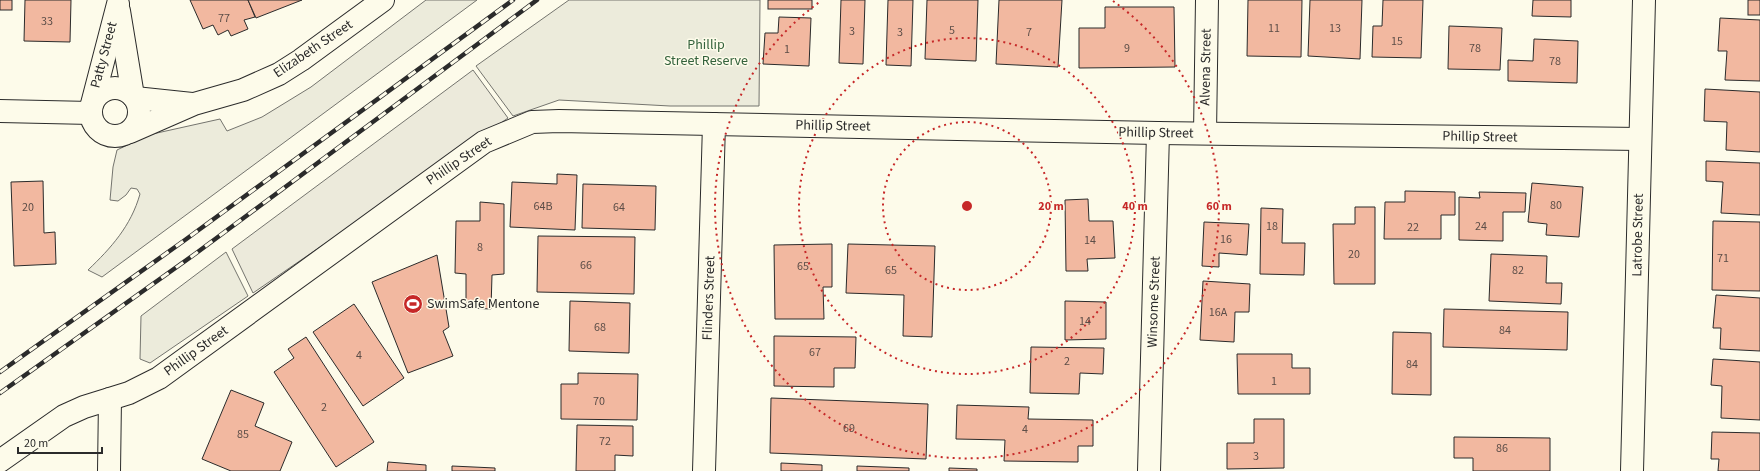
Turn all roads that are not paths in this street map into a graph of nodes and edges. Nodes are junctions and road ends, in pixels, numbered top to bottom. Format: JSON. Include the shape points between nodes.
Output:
{"nodes":[{"id":1,"x":383,"y":0,"type":"edge"},
{"id":2,"x":1208,"y":0,"type":"edge"},
{"id":3,"x":1644,"y":0,"type":"edge"},
{"id":4,"x":118,"y":2,"type":"edge"},
{"id":5,"x":134,"y":97,"type":"junction"},
{"id":6,"x":194,"y":104,"type":"junction"},
{"id":7,"x":91,"y":110,"type":"junction"},
{"id":8,"x":0,"y":111,"type":"edge"},
{"id":9,"x":714,"y":124,"type":"junction"},
{"id":10,"x":130,"y":132,"type":"junction"},
{"id":11,"x":1158,"y":133,"type":"junction"},
{"id":12,"x":1205,"y":133,"type":"junction"},
{"id":13,"x":1640,"y":140,"type":"junction"},
{"id":14,"x":110,"y":399,"type":"junction"},
{"id":15,"x":0,"y":461,"type":"edge"},
{"id":16,"x":109,"y":471,"type":"edge"},
{"id":17,"x":704,"y":471,"type":"edge"},
{"id":18,"x":1149,"y":471,"type":"edge"},
{"id":19,"x":1632,"y":471,"type":"edge"}],
"edges":[{"from":1,"to":6,"type":"street","name":"Elizabeth Street","via":[[279,74],[243,90]]},
{"from":2,"to":12,"type":"street","name":"Alvena Street"},
{"from":3,"to":13,"type":"street","name":"Latrobe Street"},
{"from":4,"to":5,"type":"street","name":"Patty Street"},
{"from":4,"to":7,"type":"street","name":"Patty Street"},
{"from":5,"to":6,"type":"street","name":"Elizabeth Street"},
{"from":5,"to":7,"type":"street","via":[[125,90],[111,88],[98,94]]},
{"from":5,"to":10,"type":"street","via":[[139,106],[139,118]]},
{"from":6,"to":10,"type":"street","name":"Elizabeth Street"},
{"from":7,"to":8,"type":"street"},
{"from":7,"to":10,"type":"street","via":[[93,122],[102,133],[116,137]]},
{"from":9,"to":11,"type":"street","name":"Phillip Street"},
{"from":9,"to":14,"type":"street","name":"Phillip Street","via":[[559,121],[532,122],[507,131],[484,142],[159,378]]},
{"from":9,"to":17,"type":"street","name":"Flinders Street"},
{"from":11,"to":12,"type":"street","name":"Phillip Street"},
{"from":11,"to":18,"type":"street","name":"Winsome Street"},
{"from":12,"to":13,"type":"street","name":"Phillip Street"},
{"from":13,"to":19,"type":"street","name":"Latrobe Street"},
{"from":14,"to":15,"type":"street","name":"Phillip Street","via":[[64,416]]},
{"from":14,"to":16,"type":"street"}]}
